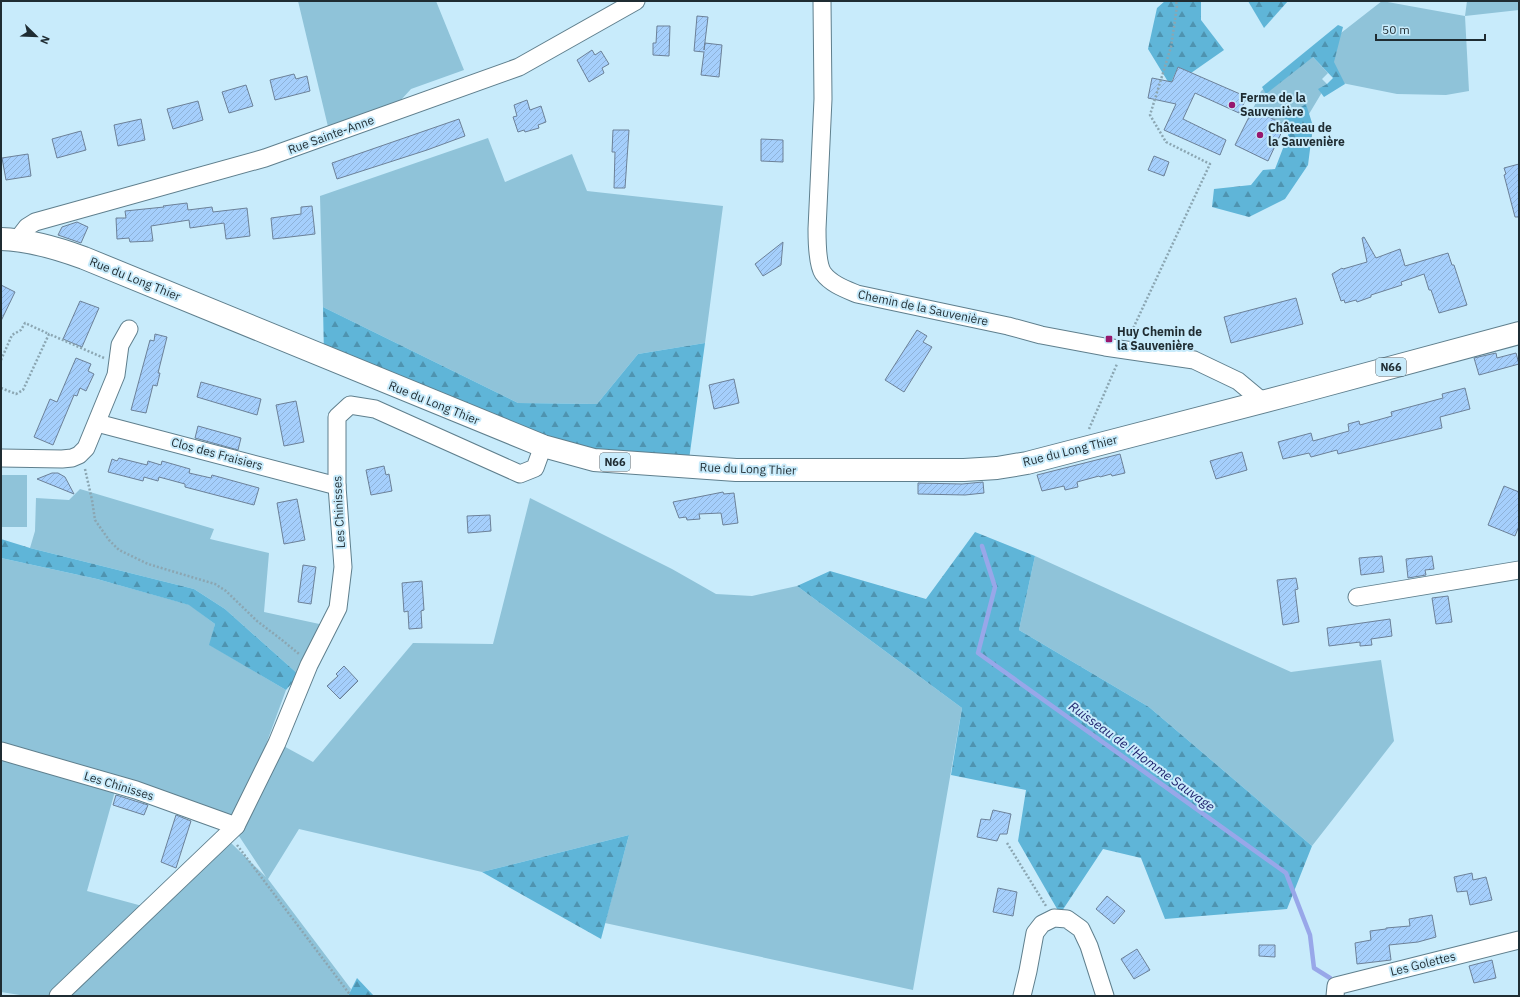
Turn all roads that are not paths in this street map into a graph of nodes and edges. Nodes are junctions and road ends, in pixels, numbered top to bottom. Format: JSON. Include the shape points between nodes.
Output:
{"nodes":[{"id":1,"x":636,"y":1,"type":"edge"},
{"id":2,"x":822,"y":1,"type":"edge"},
{"id":3,"x":9,"y":240,"type":"edge"},
{"id":4,"x":129,"y":329,"type":"dead end"},
{"id":5,"x":1519,"y":333,"type":"edge"},
{"id":6,"x":1262,"y":401,"type":"junction"},
{"id":7,"x":97,"y":423,"type":"junction"},
{"id":8,"x":543,"y":446,"type":"junction"},
{"id":9,"x":1,"y":458,"type":"edge"},
{"id":10,"x":337,"y":486,"type":"junction"},
{"id":11,"x":1519,"y":570,"type":"edge"},
{"id":12,"x":1357,"y":597,"type":"dead end"},
{"id":13,"x":1,"y":751,"type":"edge"},
{"id":14,"x":232,"y":829,"type":"junction"},
{"id":15,"x":1519,"y":940,"type":"edge"},
{"id":16,"x":58,"y":996,"type":"edge"},
{"id":17,"x":1022,"y":996,"type":"edge"},
{"id":18,"x":1105,"y":996,"type":"edge"},
{"id":19,"x":1335,"y":996,"type":"edge"}],
"edges":[{"from":1,"to":3,"type":"street","name":"Rue Sainte-Anne","via":[[519,67],[265,158],[35,222]]},
{"from":2,"to":6,"type":"street","name":"Chemin de la Sauvenière","via":[[823,99],[817,229],[822,272],[838,286],[857,294],[1001,324],[1041,335],[1194,360],[1238,381]]},
{"from":3,"to":8,"type":"main road","name":"Rue du Long Thier","number":"N66","via":[[48,246],[84,258]]},
{"from":4,"to":7,"type":"street","via":[[120,345],[116,375]]},
{"from":5,"to":6,"type":"main road","name":"Rue du Long Thier","number":"N66"},
{"from":6,"to":8,"type":"main road","name":"Rue du Long Thier","number":"N66","via":[[1027,463],[997,468],[736,470],[594,460]]},
{"from":7,"to":9,"type":"street","via":[[86,448],[72,458]]},
{"from":7,"to":10,"type":"street","name":"Clos des Fraisiers"},
{"from":8,"to":10,"type":"street","name":"Les Chinisses","via":[[535,468],[520,474],[375,409],[350,405],[337,417]]},
{"from":10,"to":14,"type":"street","name":"Les Chinisses","via":[[343,567],[338,608],[309,665],[277,743]]},
{"from":11,"to":12,"type":"street"},
{"from":13,"to":14,"type":"street","name":"Les Chinisses","via":[[136,790]]},
{"from":14,"to":16,"type":"street","name":"Les Chinisses"},
{"from":15,"to":19,"type":"street","name":"Les Golettes","via":[[1336,986]]},
{"from":17,"to":18,"type":"street","via":[[1035,933],[1042,924],[1054,918],[1067,920],[1081,929]]}]}
